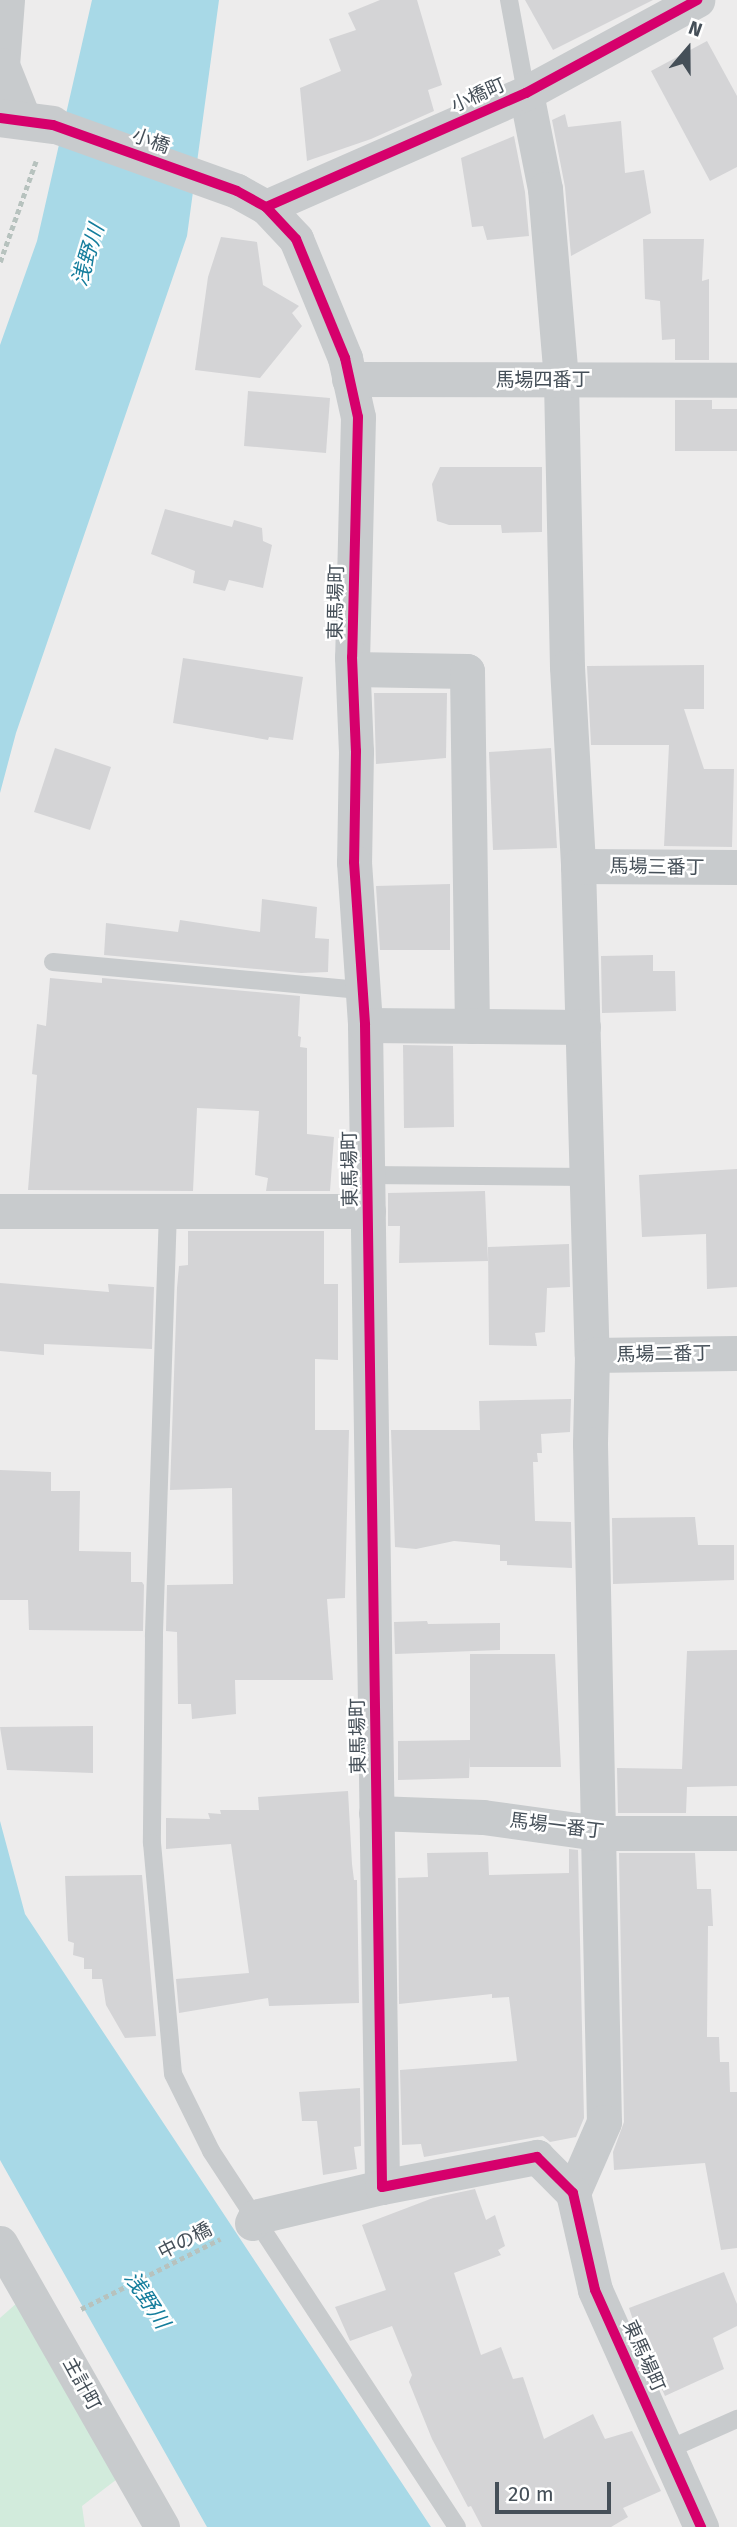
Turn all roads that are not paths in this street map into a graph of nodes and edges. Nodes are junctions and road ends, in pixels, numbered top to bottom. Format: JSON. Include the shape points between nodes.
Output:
{"nodes":[{"id":1,"x":7,"y":0,"type":"edge"},
{"id":2,"x":509,"y":0,"type":"edge"},
{"id":3,"x":697,"y":0,"type":"edge"},
{"id":4,"x":526,"y":93,"type":"junction"},
{"id":5,"x":26,"y":121,"type":"edge"},
{"id":6,"x":252,"y":199,"type":"junction"},
{"id":7,"x":349,"y":379,"type":"junction"},
{"id":8,"x":737,"y":380,"type":"edge"},
{"id":9,"x":561,"y":381,"type":"junction"},
{"id":10,"x":353,"y":669,"type":"junction"},
{"id":11,"x":578,"y":866,"type":"junction"},
{"id":12,"x":737,"y":867,"type":"edge"},
{"id":13,"x":53,"y":962,"type":"dead end"},
{"id":14,"x":363,"y":990,"type":"junction"},
{"id":15,"x":365,"y":1025,"type":"junction"},
{"id":16,"x":472,"y":1026,"type":"junction"},
{"id":17,"x":583,"y":1027,"type":"junction"},
{"id":18,"x":367,"y":1175,"type":"junction"},
{"id":19,"x":587,"y":1177,"type":"junction"},
{"id":20,"x":0,"y":1211,"type":"edge"},
{"id":21,"x":167,"y":1211,"type":"junction"},
{"id":22,"x":368,"y":1212,"type":"junction"},
{"id":23,"x":737,"y":1353,"type":"edge"},
{"id":24,"x":592,"y":1355,"type":"junction"},
{"id":25,"x":376,"y":1813,"type":"junction"},
{"id":26,"x":599,"y":1833,"type":"junction"},
{"id":27,"x":737,"y":1833,"type":"edge"},
{"id":28,"x":382,"y":2187,"type":"junction"},
{"id":29,"x":573,"y":2193,"type":"junction"},
{"id":30,"x":253,"y":2220,"type":"junction"},
{"id":31,"x":0,"y":2243,"type":"edge"},
{"id":32,"x":737,"y":2419,"type":"edge"},
{"id":33,"x":667,"y":2449,"type":"junction"},
{"id":34,"x":162,"y":2527,"type":"edge"},
{"id":35,"x":457,"y":2527,"type":"edge"},
{"id":36,"x":701,"y":2527,"type":"edge"}],
"edges":[{"from":1,"to":5,"type":"street","via":[[2,65]]},
{"from":2,"to":4,"type":"lane"},
{"from":3,"to":4,"type":"street","name":"小橋町"},
{"from":4,"to":6,"type":"street","name":"小橋町"},
{"from":4,"to":9,"type":"street","via":[[545,189]]},
{"from":5,"to":6,"type":"street","name":"小橋"},
{"from":6,"to":7,"type":"street","name":"東馬場町","via":[[296,239],[345,358]]},
{"from":7,"to":9,"type":"street","name":"馬場四番丁"},
{"from":7,"to":10,"type":"street","name":"東馬場町","via":[[358,417]]},
{"from":8,"to":9,"type":"street","name":"馬場四番丁"},
{"from":9,"to":11,"type":"street","via":[[567,667]]},
{"from":10,"to":14,"type":"street","name":"東馬場町","via":[[354,862]]},
{"from":10,"to":16,"type":"street","via":[[467,671]]},
{"from":11,"to":12,"type":"street","name":"馬場三番丁"},
{"from":11,"to":17,"type":"street"},
{"from":13,"to":14,"type":"lane"},
{"from":14,"to":15,"type":"street","name":"東馬場町"},
{"from":15,"to":16,"type":"street"},
{"from":15,"to":18,"type":"street","name":"東馬場町"},
{"from":16,"to":17,"type":"street"},
{"from":17,"to":19,"type":"street"},
{"from":18,"to":19,"type":"lane"},
{"from":18,"to":22,"type":"street","name":"東馬場町"},
{"from":19,"to":24,"type":"street"},
{"from":20,"to":21,"type":"street"},
{"from":21,"to":22,"type":"street"},
{"from":21,"to":30,"type":"lane","via":[[152,1843],[173,2074],[211,2151]]},
{"from":22,"to":25,"type":"street","name":"東馬場町"},
{"from":23,"to":24,"type":"street","name":"馬場二番丁"},
{"from":24,"to":26,"type":"street"},
{"from":25,"to":26,"type":"street","name":"馬場一番丁","via":[[483,1817]]},
{"from":25,"to":28,"type":"street","name":"東馬場町"},
{"from":26,"to":27,"type":"street","name":"馬場一番丁"},
{"from":26,"to":29,"type":"street","via":[[604,2122]]},
{"from":28,"to":29,"type":"street","via":[[537,2157]]},
{"from":28,"to":30,"type":"street"},
{"from":29,"to":33,"type":"street","name":"東馬場町","via":[[595,2290]]},
{"from":30,"to":35,"type":"lane"},
{"from":31,"to":34,"type":"street","name":"主計町"},
{"from":32,"to":33,"type":"lane"},
{"from":33,"to":36,"type":"street","name":"東馬場町"}]}
